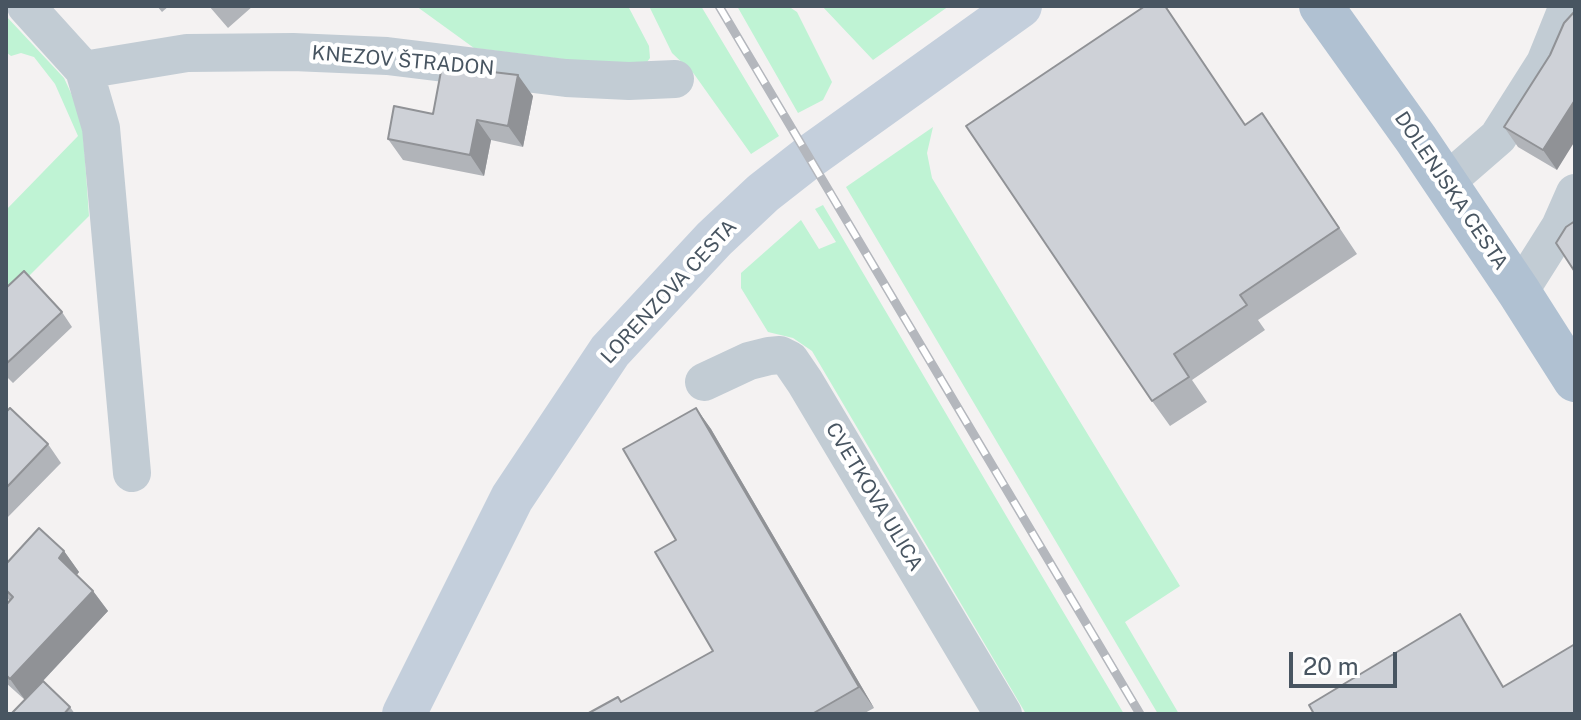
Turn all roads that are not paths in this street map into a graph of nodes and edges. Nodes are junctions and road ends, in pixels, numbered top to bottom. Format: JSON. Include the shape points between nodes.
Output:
{"nodes":[{"id":1,"x":26,"y":6,"type":"edge"},
{"id":2,"x":1020,"y":6,"type":"edge"},
{"id":3,"x":1321,"y":6,"type":"edge"},
{"id":4,"x":1568,"y":6,"type":"edge"},
{"id":5,"x":84,"y":70,"type":"junction"},
{"id":6,"x":675,"y":79,"type":"dead end"},
{"id":7,"x":1445,"y":183,"type":"junction"},
{"id":8,"x":1575,"y":193,"type":"edge"},
{"id":9,"x":1519,"y":292,"type":"junction"},
{"id":10,"x":1575,"y":380,"type":"edge"},
{"id":11,"x":704,"y":382,"type":"dead end"},
{"id":12,"x":132,"y":473,"type":"dead end"},
{"id":13,"x":404,"y":714,"type":"edge"},
{"id":14,"x":1003,"y":714,"type":"edge"}],
"edges":[{"from":1,"to":5,"type":"street"},
{"from":2,"to":13,"type":"street","name":"LORENZOVA CESTA","via":[[763,193],[610,351],[512,498]]},
{"from":3,"to":7,"type":"main road","name":"DOLENJSKA CESTA"},
{"from":4,"to":7,"type":"street","via":[[1545,63],[1498,137]]},
{"from":5,"to":6,"type":"street","name":"KNEZOV ŠTRADON","via":[[187,53],[293,52],[387,56],[566,78]]},
{"from":5,"to":12,"type":"street","via":[[101,128]]},
{"from":7,"to":9,"type":"main road","name":"DOLENJSKA CESTA"},
{"from":8,"to":9,"type":"street"},
{"from":9,"to":10,"type":"main road","name":"DOLENJSKA CESTA"},
{"from":11,"to":14,"type":"street","name":"CVETKOVA ULICA","via":[[749,361],[780,355],[790,360]]}]}
